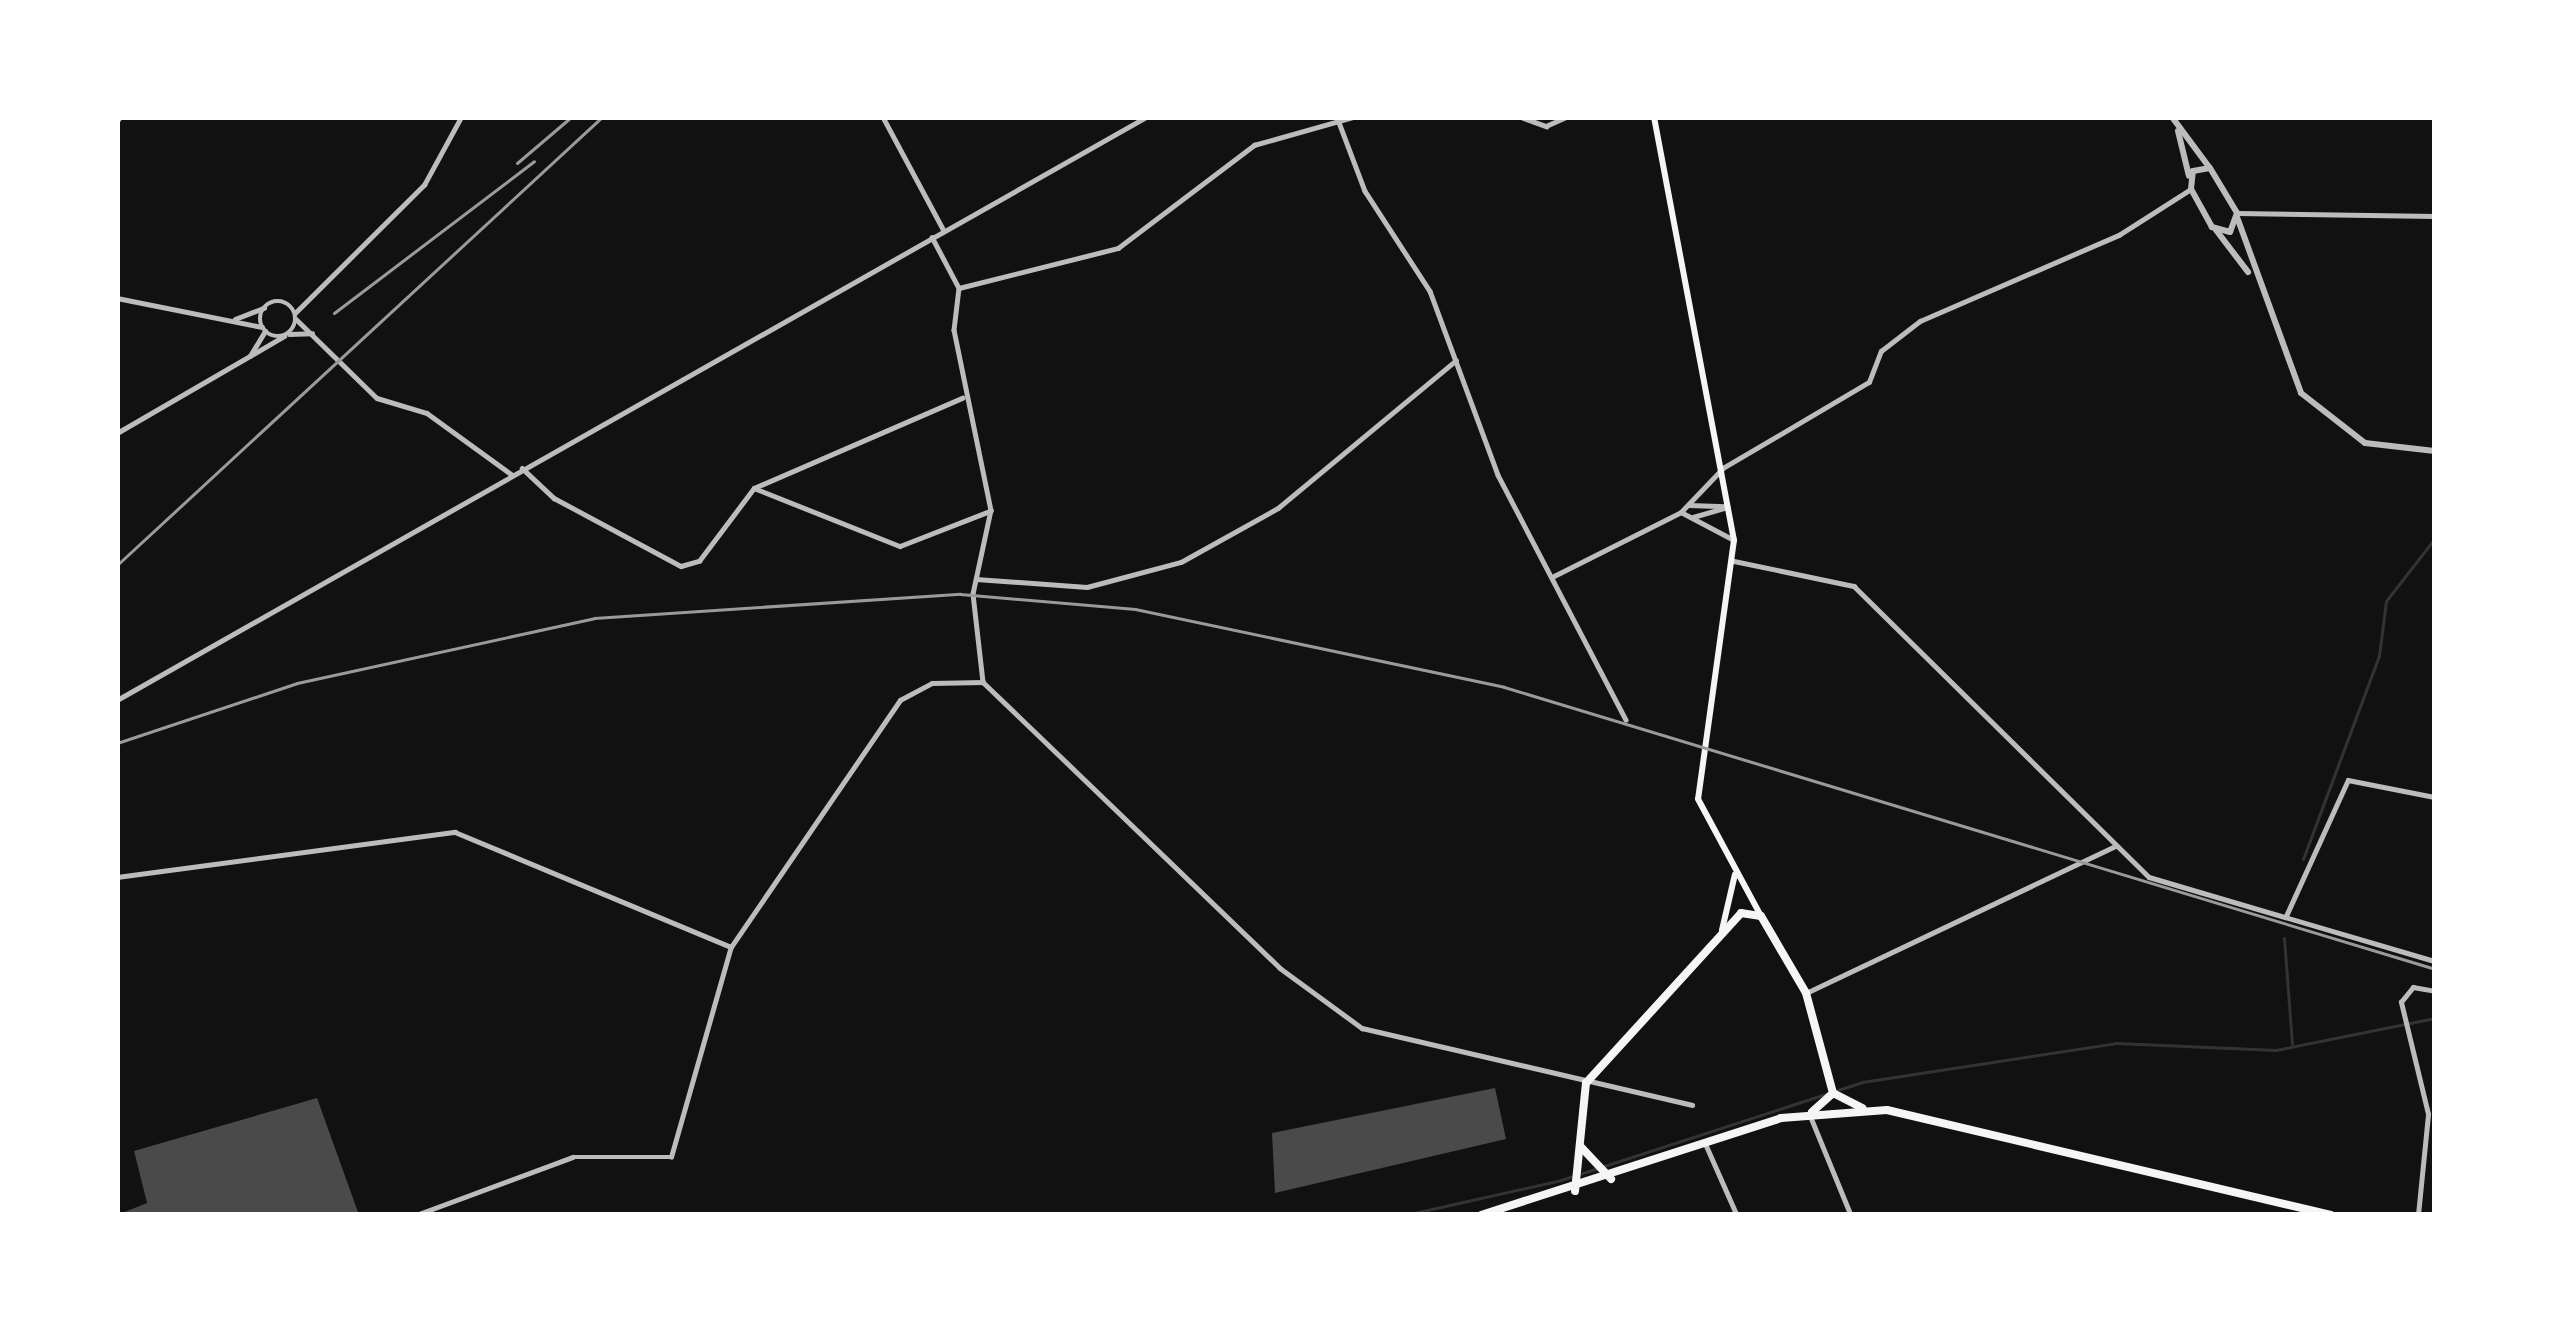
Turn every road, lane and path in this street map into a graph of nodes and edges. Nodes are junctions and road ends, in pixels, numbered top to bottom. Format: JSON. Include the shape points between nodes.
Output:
{"nodes":[{"id":1,"x":461,"y":117,"type":"edge"},
{"id":2,"x":883,"y":117,"type":"edge"},
{"id":3,"x":1146,"y":117,"type":"edge"},
{"id":4,"x":1353,"y":117,"type":"edge"},
{"id":5,"x":1521,"y":117,"type":"edge"},
{"id":6,"x":1566,"y":117,"type":"edge"},
{"id":7,"x":1654,"y":117,"type":"edge"},
{"id":8,"x":1338,"y":119,"type":"edge"},
{"id":9,"x":2173,"y":119,"type":"edge"},
{"id":10,"x":2210,"y":168,"type":"junction"},
{"id":11,"x":2190,"y":184,"type":"junction"},
{"id":12,"x":2237,"y":215,"type":"junction"},
{"id":13,"x":2435,"y":216,"type":"edge"},
{"id":14,"x":2212,"y":226,"type":"junction"},
{"id":15,"x":944,"y":231,"type":"junction"},
{"id":16,"x":932,"y":237,"type":"junction"},
{"id":17,"x":2253,"y":280,"type":"junction"},
{"id":18,"x":959,"y":288,"type":"junction"},
{"id":19,"x":304,"y":297,"type":"junction"},
{"id":20,"x":117,"y":298,"type":"edge"},
{"id":21,"x":282,"y":302,"type":"junction"},
{"id":22,"x":266,"y":306,"type":"junction"},
{"id":23,"x":296,"y":316,"type":"junction"},
{"id":24,"x":236,"y":319,"type":"junction"},
{"id":25,"x":263,"y":329,"type":"junction"},
{"id":26,"x":286,"y":335,"type":"junction"},
{"id":27,"x":315,"y":335,"type":"junction"},
{"id":28,"x":1456,"y":360,"type":"junction"},
{"id":29,"x":248,"y":361,"type":"junction"},
{"id":30,"x":965,"y":397,"type":"junction"},
{"id":31,"x":117,"y":433,"type":"edge"},
{"id":32,"x":2435,"y":451,"type":"edge"},
{"id":33,"x":522,"y":468,"type":"junction"},
{"id":34,"x":1723,"y":468,"type":"junction"},
{"id":35,"x":511,"y":474,"type":"junction"},
{"id":36,"x":754,"y":488,"type":"junction"},
{"id":37,"x":1689,"y":506,"type":"junction"},
{"id":38,"x":1729,"y":507,"type":"junction"},
{"id":39,"x":991,"y":511,"type":"junction"},
{"id":40,"x":1682,"y":512,"type":"junction"},
{"id":41,"x":1693,"y":517,"type":"junction"},
{"id":42,"x":1734,"y":540,"type":"junction"},
{"id":43,"x":1734,"y":561,"type":"junction"},
{"id":44,"x":1554,"y":575,"type":"junction"},
{"id":45,"x":976,"y":579,"type":"junction"},
{"id":46,"x":982,"y":682,"type":"junction"},
{"id":47,"x":117,"y":700,"type":"edge"},
{"id":48,"x":1626,"y":720,"type":"dead end"},
{"id":49,"x":2435,"y":796,"type":"edge"},
{"id":50,"x":2116,"y":845,"type":"junction"},
{"id":51,"x":1735,"y":870,"type":"junction"},
{"id":52,"x":117,"y":878,"type":"edge"},
{"id":53,"x":1761,"y":916,"type":"junction"},
{"id":54,"x":2285,"y":916,"type":"junction"},
{"id":55,"x":1719,"y":938,"type":"junction"},
{"id":56,"x":731,"y":947,"type":"junction"},
{"id":57,"x":2435,"y":961,"type":"edge"},
{"id":58,"x":2435,"y":991,"type":"edge"},
{"id":59,"x":1806,"y":993,"type":"junction"},
{"id":60,"x":1584,"y":1088,"type":"junction"},
{"id":61,"x":1833,"y":1094,"type":"junction"},
{"id":62,"x":1692,"y":1105,"type":"dead end"},
{"id":63,"x":1870,"y":1110,"type":"junction"},
{"id":64,"x":1809,"y":1114,"type":"junction"},
{"id":65,"x":1580,"y":1145,"type":"junction"},
{"id":66,"x":1706,"y":1145,"type":"junction"},
{"id":67,"x":1612,"y":1179,"type":"junction"},
{"id":68,"x":1575,"y":1191,"type":"junction"},
{"id":69,"x":416,"y":1215,"type":"edge"},
{"id":70,"x":1481,"y":1215,"type":"edge"},
{"id":71,"x":1737,"y":1215,"type":"edge"},
{"id":72,"x":1851,"y":1215,"type":"edge"},
{"id":73,"x":2331,"y":1215,"type":"edge"},
{"id":74,"x":2418,"y":1215,"type":"edge"}],
"edges":[{"from":1,"to":19,"type":"street","via":[[409,203]]},
{"from":2,"to":15,"type":"street"},
{"from":3,"to":15,"type":"street"},
{"from":4,"to":8,"type":"street"},
{"from":5,"to":6,"type":"street","via":[[1546,126]]},
{"from":7,"to":34,"type":"main road"},
{"from":8,"to":18,"type":"street","via":[[1254,145],[1118,248]]},
{"from":8,"to":28,"type":"street"},
{"from":9,"to":10,"type":"street"},
{"from":9,"to":11,"type":"street"},
{"from":10,"to":11,"type":"street"},
{"from":10,"to":12,"type":"street"},
{"from":11,"to":14,"type":"street"},
{"from":11,"to":34,"type":"street","via":[[2119,235],[1920,321],[1881,351],[1869,382]]},
{"from":12,"to":13,"type":"street"},
{"from":12,"to":14,"type":"street","via":[[2230,232]]},
{"from":12,"to":17,"type":"street"},
{"from":14,"to":17,"type":"street"},
{"from":15,"to":16,"type":"street"},
{"from":16,"to":18,"type":"street"},
{"from":16,"to":33,"type":"street"},
{"from":17,"to":32,"type":"street","via":[[2283,364],[2326,420],[2386,449]]},
{"from":18,"to":30,"type":"street"},
{"from":19,"to":21,"type":"street"},
{"from":19,"to":23,"type":"street"},
{"from":20,"to":24,"type":"street"},
{"from":21,"to":22,"type":"street"},
{"from":21,"to":23,"type":"street"},
{"from":22,"to":24,"type":"street"},
{"from":22,"to":25,"type":"street"},
{"from":23,"to":26,"type":"street"},
{"from":23,"to":27,"type":"street"},
{"from":24,"to":25,"type":"street"},
{"from":25,"to":26,"type":"street"},
{"from":25,"to":29,"type":"street"},
{"from":26,"to":27,"type":"street"},
{"from":26,"to":29,"type":"street"},
{"from":27,"to":35,"type":"street","via":[[354,380],[427,412]]},
{"from":28,"to":44,"type":"street","via":[[1498,475]]},
{"from":28,"to":45,"type":"street","via":[[1278,508],[1181,562],[1087,586]]},
{"from":29,"to":31,"type":"street"},
{"from":30,"to":36,"type":"street"},
{"from":30,"to":39,"type":"street"},
{"from":33,"to":35,"type":"street"},
{"from":33,"to":36,"type":"street","via":[[554,498],[681,566],[699,561]]},
{"from":34,"to":37,"type":"street"},
{"from":34,"to":38,"type":"main road"},
{"from":35,"to":47,"type":"street"},
{"from":36,"to":39,"type":"street","via":[[900,545]]},
{"from":37,"to":38,"type":"street"},
{"from":37,"to":40,"type":"street"},
{"from":38,"to":41,"type":"street"},
{"from":38,"to":42,"type":"main road"},
{"from":39,"to":45,"type":"street"},
{"from":40,"to":41,"type":"street"},
{"from":40,"to":44,"type":"street"},
{"from":41,"to":42,"type":"street"},
{"from":42,"to":43,"type":"main road"},
{"from":43,"to":50,"type":"street","via":[[1854,586]]},
{"from":43,"to":51,"type":"main road","via":[[1698,800]]},
{"from":44,"to":48,"type":"street"},
{"from":45,"to":46,"type":"street"},
{"from":46,"to":56,"type":"street","via":[[932,683],[900,700]]},
{"from":46,"to":60,"type":"street","via":[[1280,968],[1362,1028]]},
{"from":49,"to":54,"type":"street","via":[[2348,780]]},
{"from":50,"to":54,"type":"street","via":[[2149,877]]},
{"from":50,"to":59,"type":"street"},
{"from":51,"to":53,"type":"main road"},
{"from":51,"to":55,"type":"main road"},
{"from":52,"to":56,"type":"street","via":[[455,832]]},
{"from":53,"to":55,"type":"main road","via":[[1741,913]]},
{"from":53,"to":59,"type":"main road"},
{"from":54,"to":57,"type":"street"},
{"from":55,"to":60,"type":"main road"},
{"from":56,"to":69,"type":"street","via":[[671,1157],[573,1157]]},
{"from":58,"to":74,"type":"street","via":[[2413,987],[2400,1012],[2428,1114]]},
{"from":59,"to":61,"type":"main road"},
{"from":60,"to":62,"type":"street"},
{"from":60,"to":65,"type":"main road"},
{"from":61,"to":63,"type":"main road"},
{"from":61,"to":64,"type":"main road"},
{"from":63,"to":64,"type":"main road"},
{"from":63,"to":73,"type":"main road"},
{"from":64,"to":66,"type":"main road"},
{"from":64,"to":72,"type":"street"},
{"from":65,"to":67,"type":"main road"},
{"from":65,"to":68,"type":"main road"},
{"from":66,"to":67,"type":"main road"},
{"from":66,"to":71,"type":"street"},
{"from":67,"to":68,"type":"main road"},
{"from":68,"to":70,"type":"main road"}]}
